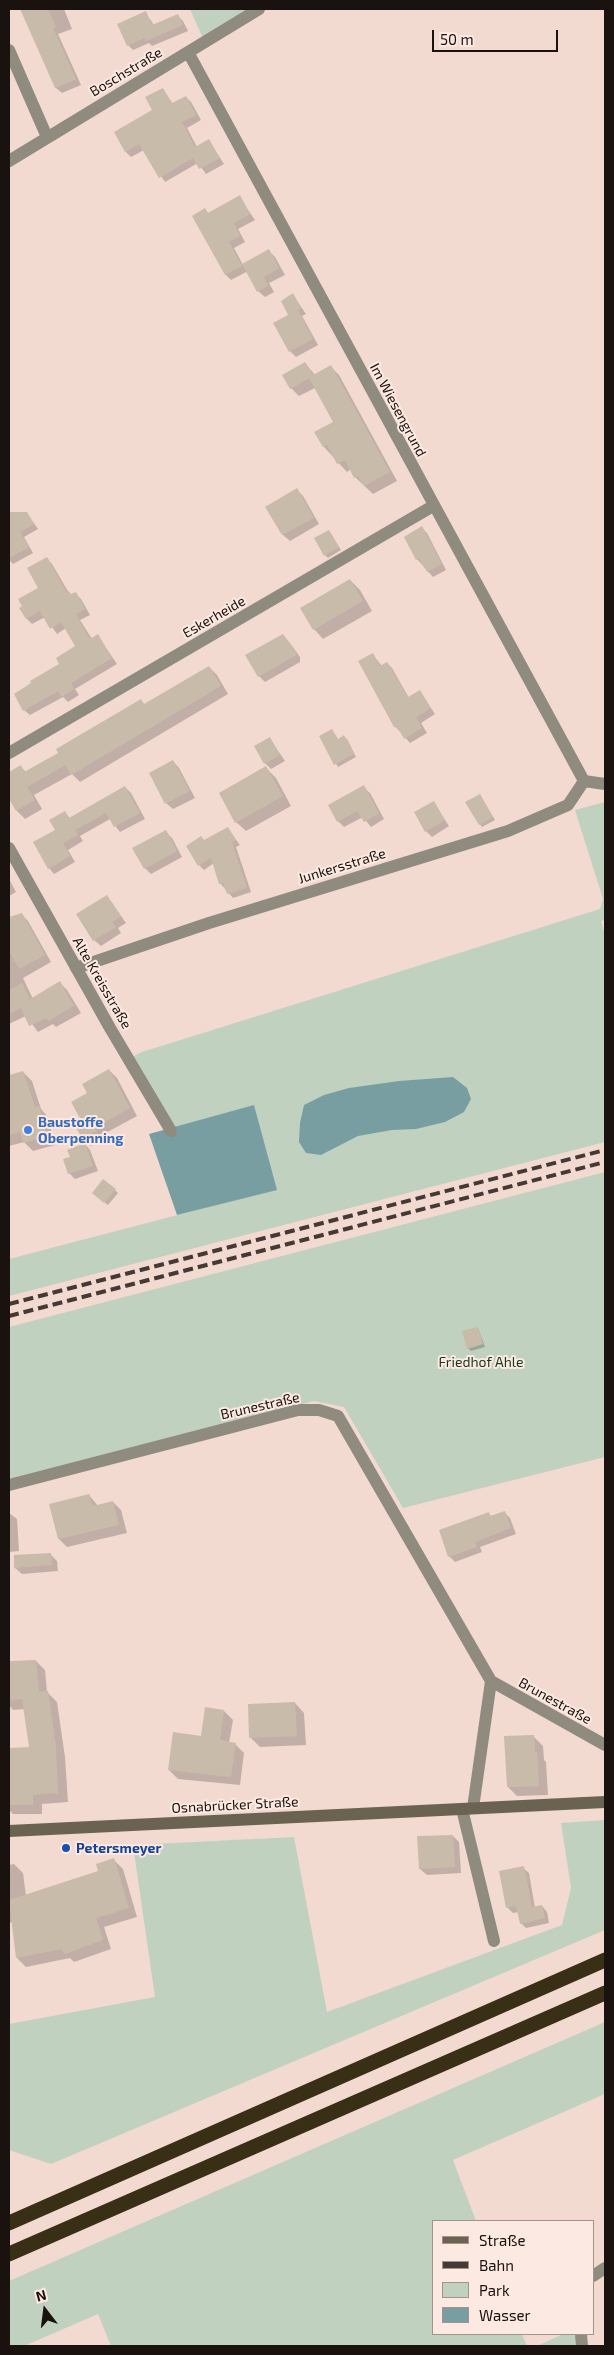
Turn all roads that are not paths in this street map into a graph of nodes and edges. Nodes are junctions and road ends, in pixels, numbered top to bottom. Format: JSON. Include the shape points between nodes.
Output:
{"nodes":[{"id":1,"x":259,"y":9,"type":"edge"},
{"id":2,"x":9,"y":50,"type":"edge"},
{"id":3,"x":188,"y":52,"type":"junction"},
{"id":4,"x":47,"y":137,"type":"junction"},
{"id":5,"x":9,"y":161,"type":"edge"},
{"id":6,"x":433,"y":506,"type":"junction"},
{"id":7,"x":9,"y":753,"type":"edge"},
{"id":8,"x":584,"y":781,"type":"junction"},
{"id":9,"x":605,"y":784,"type":"edge"},
{"id":10,"x":9,"y":848,"type":"edge"},
{"id":11,"x":76,"y":968,"type":"junction"},
{"id":12,"x":171,"y":1131,"type":"dead end"},
{"id":13,"x":9,"y":1485,"type":"edge"},
{"id":14,"x":491,"y":1681,"type":"junction"},
{"id":15,"x":605,"y":1746,"type":"edge"},
{"id":16,"x":605,"y":1802,"type":"edge"},
{"id":17,"x":468,"y":1808,"type":"junction"},
{"id":18,"x":9,"y":1831,"type":"edge"},
{"id":19,"x":494,"y":1941,"type":"dead end"},
{"id":20,"x":605,"y":1960,"type":"edge"},
{"id":21,"x":605,"y":1993,"type":"edge"},
{"id":22,"x":9,"y":2223,"type":"edge"},
{"id":23,"x":9,"y":2254,"type":"edge"},
{"id":24,"x":605,"y":2268,"type":"edge"},
{"id":25,"x":594,"y":2275,"type":"edge"}],
"edges":[{"from":1,"to":3,"type":"street","name":"Boschstraße"},
{"from":2,"to":4,"type":"street"},
{"from":3,"to":4,"type":"street","name":"Boschstraße"},
{"from":3,"to":6,"type":"street","name":"Im Wiesengrund"},
{"from":4,"to":5,"type":"street","name":"Boschstraße"},
{"from":6,"to":7,"type":"street","name":"Eskerheide"},
{"from":6,"to":8,"type":"street","name":"Im Wiesengrund"},
{"from":8,"to":9,"type":"street"},
{"from":8,"to":11,"type":"street","name":"Junkersstraße","via":[[568,805],[508,831],[219,920]]},
{"from":10,"to":11,"type":"street","name":"Alte Kreisstraße"},
{"from":11,"to":12,"type":"street","name":"Alte Kreisstraße"},
{"from":13,"to":14,"type":"street","name":"Brunestraße","via":[[298,1410],[319,1410],[338,1416]]},
{"from":14,"to":15,"type":"street","name":"Brunestraße"},
{"from":14,"to":17,"type":"street"},
{"from":16,"to":17,"type":"main road","name":"Osnabrücker Straße"},
{"from":17,"to":18,"type":"main road","name":"Osnabrücker Straße"},
{"from":17,"to":19,"type":"street"},
{"from":20,"to":22,"type":"highway"},
{"from":21,"to":23,"type":"highway"},
{"from":24,"to":25,"type":"street"}]}
